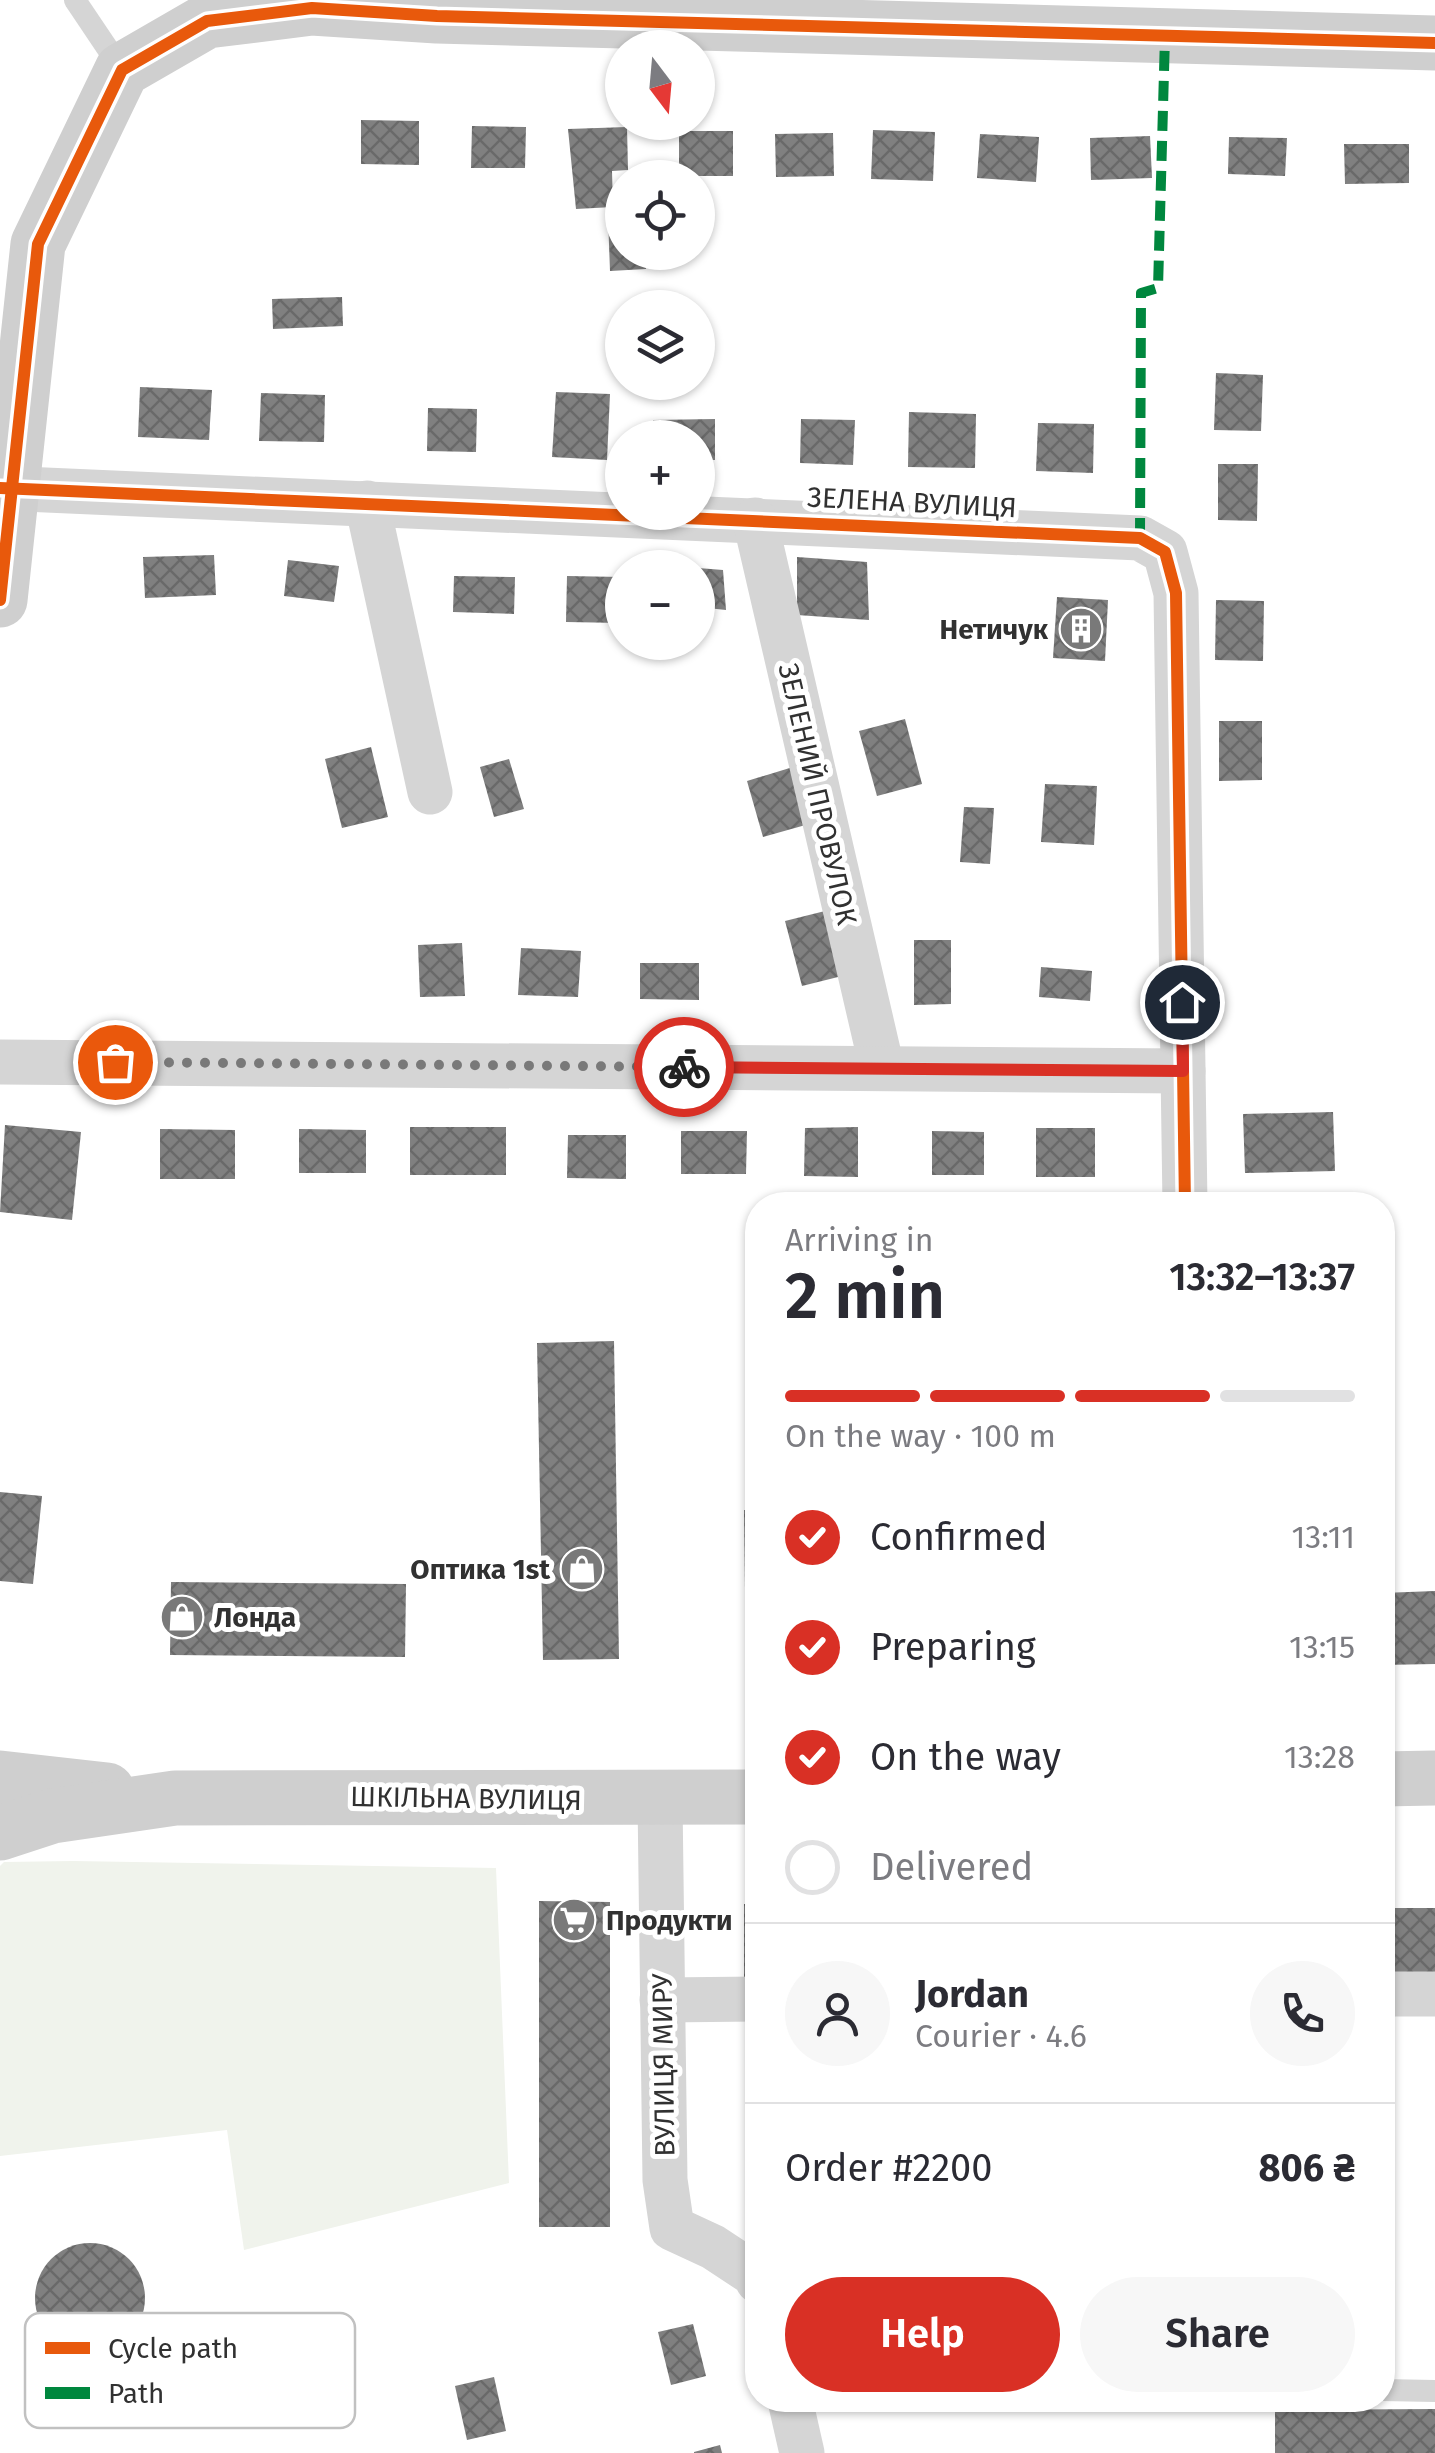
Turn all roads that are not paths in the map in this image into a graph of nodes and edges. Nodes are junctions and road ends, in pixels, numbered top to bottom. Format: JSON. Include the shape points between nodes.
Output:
{"nodes":[{"id":1,"x":74,"y":0,"type":"edge"},
{"id":2,"x":439,"y":8,"type":"edge"},
{"id":3,"x":1435,"y":43,"type":"edge"},
{"id":4,"x":122,"y":70,"type":"junction"},
{"id":5,"x":6,"y":488,"type":"edge"},
{"id":6,"x":368,"y":502,"type":"junction"},
{"id":7,"x":755,"y":520,"type":"junction"},
{"id":8,"x":0,"y":600,"type":"edge"},
{"id":9,"x":430,"y":792,"type":"dead end"},
{"id":10,"x":0,"y":1062,"type":"edge"},
{"id":11,"x":882,"y":1068,"type":"junction"},
{"id":12,"x":1183,"y":1071,"type":"junction"},
{"id":13,"x":1185,"y":1192,"type":"edge"},
{"id":14,"x":0,"y":1778,"type":"edge"},
{"id":15,"x":1435,"y":1778,"type":"edge"},
{"id":16,"x":1395,"y":1779,"type":"edge"},
{"id":17,"x":745,"y":1797,"type":"edge"},
{"id":18,"x":175,"y":1798,"type":"junction"},
{"id":19,"x":660,"y":1800,"type":"junction"},
{"id":20,"x":0,"y":1832,"type":"edge"},
{"id":21,"x":1395,"y":1994,"type":"edge"},
{"id":22,"x":1435,"y":1994,"type":"edge"},
{"id":23,"x":745,"y":1999,"type":"edge"},
{"id":24,"x":662,"y":2000,"type":"junction"},
{"id":25,"x":745,"y":2268,"type":"edge"},
{"id":26,"x":1395,"y":2390,"type":"edge"},
{"id":27,"x":1435,"y":2391,"type":"edge"},
{"id":28,"x":793,"y":2412,"type":"edge"},
{"id":29,"x":802,"y":2453,"type":"edge"}],
"edges":[{"from":1,"to":4,"type":"lane"},
{"from":2,"to":3,"type":"street"},
{"from":2,"to":4,"type":"street","via":[[312,8],[206,21]]},
{"from":4,"to":5,"type":"street","via":[[38,244]]},
{"from":5,"to":6,"type":"street","name":"ЗЕЛЕНА ВУЛИЦЯ"},
{"from":5,"to":8,"type":"street"},
{"from":6,"to":7,"type":"street","name":"ЗЕЛЕНА ВУЛИЦЯ"},
{"from":6,"to":9,"type":"street"},
{"from":7,"to":11,"type":"street","name":"ЗЕЛЕНИЙ ПРОВУЛОК"},
{"from":7,"to":12,"type":"street","name":"ЗЕЛЕНА ВУЛИЦЯ","via":[[1140,538],[1165,552],[1176,593]]},
{"from":10,"to":11,"type":"street"},
{"from":11,"to":12,"type":"street"},
{"from":12,"to":13,"type":"street","name":"ЗЕЛЕНА ВУЛИЦЯ"},
{"from":14,"to":18,"type":"street","name":"ШКІЛЬНА ВУЛИЦЯ"},
{"from":15,"to":16,"type":"street"},
{"from":17,"to":19,"type":"street","name":"ШКІЛЬНА ВУЛИЦЯ"},
{"from":18,"to":19,"type":"street","name":"ШКІЛЬНА ВУЛИЦЯ"},
{"from":18,"to":20,"type":"street","name":"ШКІЛЬНА ВУЛИЦЯ","via":[[52,1816]]},
{"from":19,"to":24,"type":"street","name":"ВУЛИЦЯ МИРУ"},
{"from":21,"to":22,"type":"street"},
{"from":23,"to":24,"type":"street"},
{"from":24,"to":25,"type":"street","name":"ВУЛИЦЯ МИРУ","via":[[672,2228]]},
{"from":26,"to":27,"type":"lane"},
{"from":28,"to":29,"type":"street"}]}
